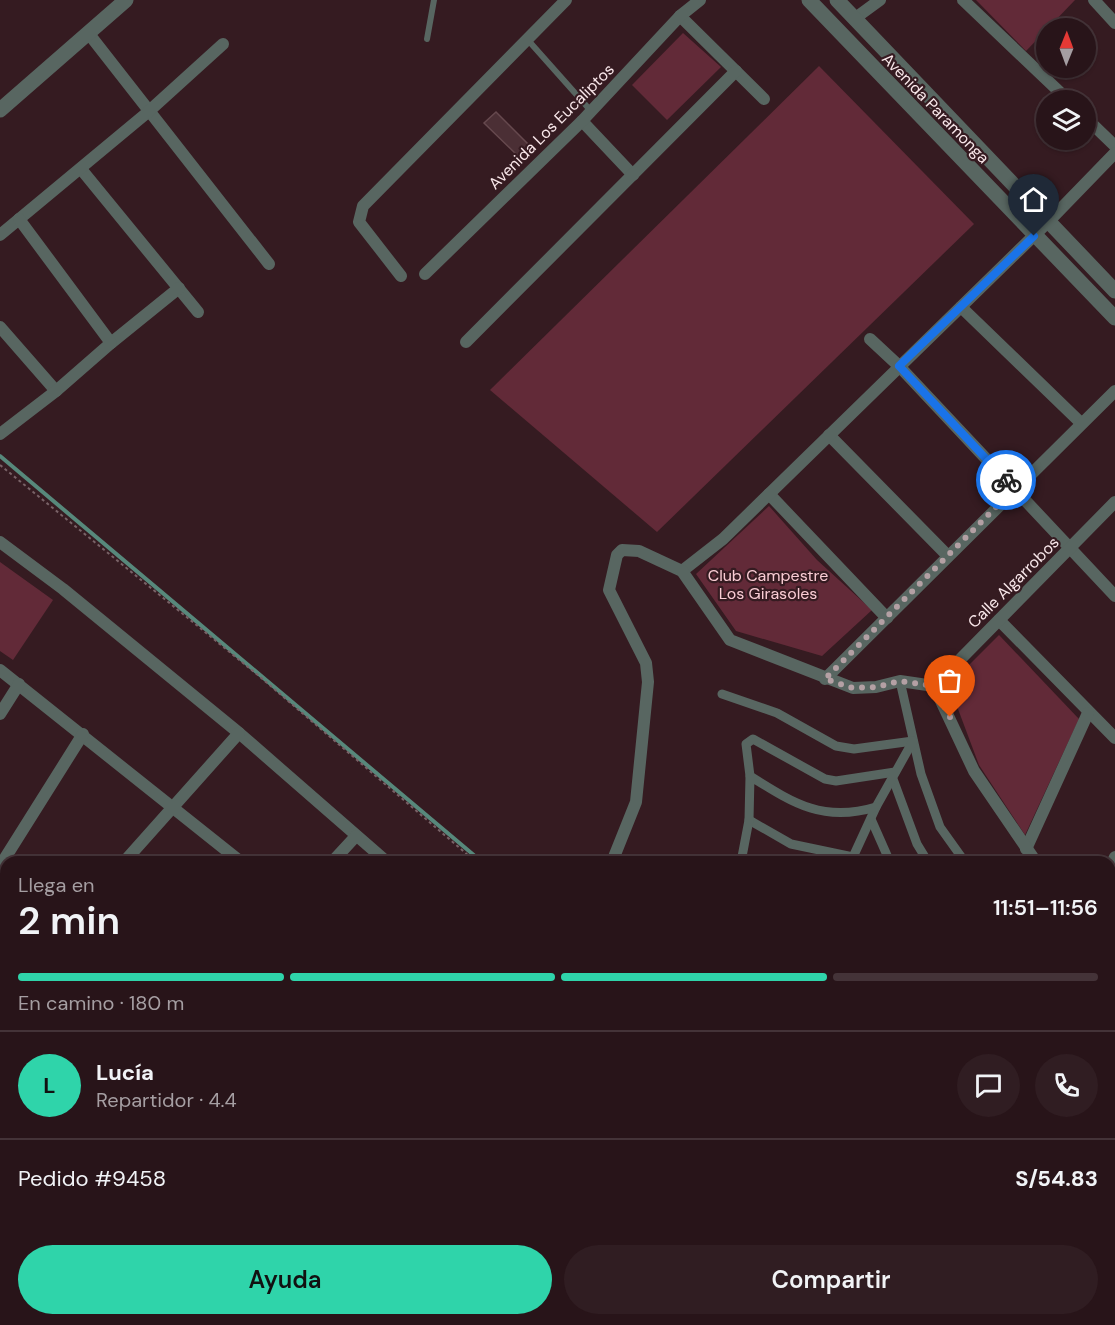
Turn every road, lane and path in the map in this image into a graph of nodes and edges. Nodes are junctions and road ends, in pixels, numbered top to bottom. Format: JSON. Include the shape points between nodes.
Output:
{"nodes":[{"id":1,"x":126,"y":0,"type":"edge"},
{"id":2,"x":434,"y":0,"type":"edge"},
{"id":3,"x":566,"y":0,"type":"edge"},
{"id":4,"x":700,"y":0,"type":"edge"},
{"id":5,"x":809,"y":0,"type":"edge"},
{"id":6,"x":837,"y":0,"type":"edge"},
{"id":7,"x":880,"y":0,"type":"edge"},
{"id":8,"x":963,"y":0,"type":"edge"},
{"id":9,"x":1094,"y":0,"type":"edge"},
{"id":10,"x":680,"y":16,"type":"junction"},
{"id":11,"x":854,"y":19,"type":"junction"},
{"id":12,"x":1115,"y":23,"type":"edge"},
{"id":13,"x":89,"y":34,"type":"junction"},
{"id":14,"x":427,"y":39,"type":"dead end"},
{"id":15,"x":527,"y":39,"type":"junction"},
{"id":16,"x":223,"y":44,"type":"dead end"},
{"id":17,"x":736,"y":71,"type":"junction"},
{"id":18,"x":1058,"y":90,"type":"edge"},
{"id":19,"x":764,"y":99,"type":"dead end"},
{"id":20,"x":0,"y":110,"type":"edge"},
{"id":21,"x":591,"y":111,"type":"junction"},
{"id":22,"x":148,"y":112,"type":"junction"},
{"id":23,"x":582,"y":121,"type":"junction"},
{"id":24,"x":1096,"y":128,"type":"edge"},
{"id":25,"x":1115,"y":146,"type":"edge"},
{"id":26,"x":1115,"y":153,"type":"edge"},
{"id":27,"x":81,"y":169,"type":"junction"},
{"id":28,"x":633,"y":175,"type":"junction"},
{"id":29,"x":19,"y":219,"type":"junction"},
{"id":30,"x":1049,"y":222,"type":"junction"},
{"id":31,"x":0,"y":235,"type":"edge"},
{"id":32,"x":1034,"y":236,"type":"junction"},
{"id":33,"x":269,"y":264,"type":"dead end"},
{"id":34,"x":425,"y":274,"type":"dead end"},
{"id":35,"x":400,"y":276,"type":"dead end"},
{"id":36,"x":179,"y":288,"type":"junction"},
{"id":37,"x":1115,"y":290,"type":"edge"},
{"id":38,"x":961,"y":308,"type":"junction"},
{"id":39,"x":198,"y":312,"type":"dead end"},
{"id":40,"x":1115,"y":318,"type":"edge"},
{"id":41,"x":0,"y":327,"type":"edge"},
{"id":42,"x":870,"y":339,"type":"dead end"},
{"id":43,"x":466,"y":342,"type":"dead end"},
{"id":44,"x":111,"y":343,"type":"junction"},
{"id":45,"x":899,"y":366,"type":"junction"},
{"id":46,"x":56,"y":391,"type":"junction"},
{"id":47,"x":1115,"y":391,"type":"edge"},
{"id":48,"x":1081,"y":423,"type":"junction"},
{"id":49,"x":0,"y":434,"type":"edge"},
{"id":50,"x":829,"y":435,"type":"junction"},
{"id":51,"x":0,"y":465,"type":"edge"},
{"id":52,"x":1014,"y":489,"type":"junction"},
{"id":53,"x":769,"y":494,"type":"junction"},
{"id":54,"x":1115,"y":502,"type":"edge"},
{"id":55,"x":0,"y":542,"type":"edge"},
{"id":56,"x":1069,"y":549,"type":"junction"},
{"id":57,"x":948,"y":556,"type":"junction"},
{"id":58,"x":682,"y":572,"type":"junction"},
{"id":59,"x":1115,"y":596,"type":"edge"},
{"id":60,"x":887,"y":618,"type":"junction"},
{"id":61,"x":999,"y":620,"type":"junction"},
{"id":62,"x":0,"y":670,"type":"edge"},
{"id":63,"x":825,"y":679,"type":"junction"},
{"id":64,"x":900,"y":681,"type":"junction"},
{"id":65,"x":19,"y":684,"type":"junction"},
{"id":66,"x":934,"y":686,"type":"junction"},
{"id":67,"x":722,"y":694,"type":"dead end"},
{"id":68,"x":1088,"y":713,"type":"junction"},
{"id":69,"x":0,"y":714,"type":"edge"},
{"id":70,"x":239,"y":733,"type":"junction"},
{"id":71,"x":83,"y":734,"type":"junction"},
{"id":72,"x":1115,"y":738,"type":"edge"},
{"id":73,"x":913,"y":741,"type":"junction"},
{"id":74,"x":894,"y":775,"type":"junction"},
{"id":75,"x":750,"y":776,"type":"junction"},
{"id":76,"x":172,"y":806,"type":"junction"},
{"id":77,"x":876,"y":807,"type":"junction"},
{"id":78,"x":871,"y":819,"type":"junction"},
{"id":79,"x":749,"y":820,"type":"junction"},
{"id":80,"x":356,"y":836,"type":"junction"},
{"id":81,"x":1026,"y":849,"type":"junction"},
{"id":82,"x":6,"y":856,"type":"edge"},
{"id":83,"x":129,"y":856,"type":"edge"},
{"id":84,"x":234,"y":856,"type":"edge"},
{"id":85,"x":338,"y":856,"type":"edge"},
{"id":86,"x":380,"y":856,"type":"edge"},
{"id":87,"x":469,"y":856,"type":"edge"},
{"id":88,"x":614,"y":856,"type":"edge"},
{"id":89,"x":742,"y":856,"type":"edge"},
{"id":90,"x":839,"y":856,"type":"edge"},
{"id":91,"x":857,"y":856,"type":"edge"},
{"id":92,"x":887,"y":856,"type":"edge"},
{"id":93,"x":924,"y":856,"type":"edge"},
{"id":94,"x":961,"y":856,"type":"edge"},
{"id":95,"x":1031,"y":856,"type":"edge"}],
"edges":[{"from":1,"to":13,"type":"street"},
{"from":2,"to":14,"type":"lane"},
{"from":3,"to":15,"type":"street"},
{"from":4,"to":10,"type":"street","name":"Avenida Los Eucaliptos"},
{"from":5,"to":32,"type":"street","name":"Avenida Paramonga"},
{"from":6,"to":11,"type":"street","name":"Avenida Paramonga"},
{"from":7,"to":11,"type":"street"},
{"from":8,"to":18,"type":"street"},
{"from":9,"to":12,"type":"street"},
{"from":10,"to":17,"type":"street"},
{"from":10,"to":21,"type":"street","name":"Avenida Los Eucaliptos"},
{"from":11,"to":30,"type":"street","name":"Avenida Paramonga"},
{"from":13,"to":20,"type":"street"},
{"from":13,"to":22,"type":"street"},
{"from":15,"to":21,"type":"lane"},
{"from":15,"to":35,"type":"street","via":[[363,206],[358,222]]},
{"from":16,"to":22,"type":"street"},
{"from":17,"to":19,"type":"street"},
{"from":17,"to":28,"type":"street"},
{"from":21,"to":23,"type":"street","name":"Avenida Los Eucaliptos"},
{"from":22,"to":27,"type":"street"},
{"from":22,"to":33,"type":"street"},
{"from":23,"to":28,"type":"street"},
{"from":23,"to":34,"type":"street","name":"Avenida Los Eucaliptos"},
{"from":24,"to":25,"type":"street"},
{"from":26,"to":30,"type":"street"},
{"from":27,"to":29,"type":"street"},
{"from":27,"to":36,"type":"street"},
{"from":28,"to":43,"type":"street"},
{"from":29,"to":31,"type":"street"},
{"from":29,"to":44,"type":"street"},
{"from":30,"to":32,"type":"street"},
{"from":30,"to":37,"type":"street","name":"Avenida Paramonga"},
{"from":32,"to":38,"type":"street"},
{"from":32,"to":40,"type":"street","name":"Avenida Paramonga"},
{"from":36,"to":39,"type":"street"},
{"from":36,"to":44,"type":"street"},
{"from":38,"to":45,"type":"street"},
{"from":38,"to":48,"type":"street"},
{"from":41,"to":46,"type":"street"},
{"from":42,"to":45,"type":"street"},
{"from":44,"to":46,"type":"street"},
{"from":45,"to":50,"type":"street"},
{"from":45,"to":52,"type":"street"},
{"from":46,"to":49,"type":"street"},
{"from":47,"to":48,"type":"street"},
{"from":48,"to":52,"type":"street"},
{"from":50,"to":53,"type":"street"},
{"from":50,"to":57,"type":"street"},
{"from":51,"to":87,"type":"path","via":[[259,676]]},
{"from":52,"to":56,"type":"street"},
{"from":52,"to":57,"type":"street"},
{"from":53,"to":58,"type":"street"},
{"from":53,"to":60,"type":"street"},
{"from":54,"to":56,"type":"street","name":"Calle Algarrobos"},
{"from":55,"to":70,"type":"street"},
{"from":56,"to":59,"type":"street"},
{"from":56,"to":61,"type":"street","name":"Calle Algarrobos"},
{"from":57,"to":60,"type":"street"},
{"from":58,"to":63,"type":"street","via":[[730,640]]},
{"from":58,"to":88,"type":"street","via":[[639,552],[622,550],[617,555],[609,590],[646,663],[648,682],[636,802]]},
{"from":60,"to":63,"type":"street"},
{"from":61,"to":66,"type":"street","name":"Calle Algarrobos"},
{"from":61,"to":68,"type":"street"},
{"from":62,"to":65,"type":"street"},
{"from":63,"to":64,"type":"street","via":[[853,688]]},
{"from":64,"to":66,"type":"street"},
{"from":64,"to":73,"type":"street"},
{"from":65,"to":69,"type":"street"},
{"from":65,"to":71,"type":"street"},
{"from":66,"to":81,"type":"street","via":[[974,771]]},
{"from":67,"to":73,"type":"street","via":[[777,712],[836,746],[854,749]]},
{"from":68,"to":72,"type":"street"},
{"from":68,"to":81,"type":"street"},
{"from":70,"to":76,"type":"street"},
{"from":70,"to":80,"type":"street"},
{"from":71,"to":76,"type":"street"},
{"from":71,"to":82,"type":"street"},
{"from":73,"to":74,"type":"street"},
{"from":73,"to":94,"type":"street","via":[[940,827]]},
{"from":74,"to":75,"type":"street","via":[[825,780],[753,739],[746,744]]},
{"from":74,"to":77,"type":"street"},
{"from":74,"to":93,"type":"street"},
{"from":75,"to":77,"type":"street","via":[[796,804],[814,809],[857,813]]},
{"from":75,"to":79,"type":"street"},
{"from":76,"to":83,"type":"street"},
{"from":76,"to":84,"type":"street"},
{"from":77,"to":78,"type":"street"},
{"from":78,"to":91,"type":"street"},
{"from":78,"to":92,"type":"street"},
{"from":79,"to":89,"type":"street"},
{"from":79,"to":90,"type":"street","via":[[791,844]]},
{"from":80,"to":85,"type":"street"},
{"from":80,"to":86,"type":"street"},
{"from":81,"to":95,"type":"street"}]}
